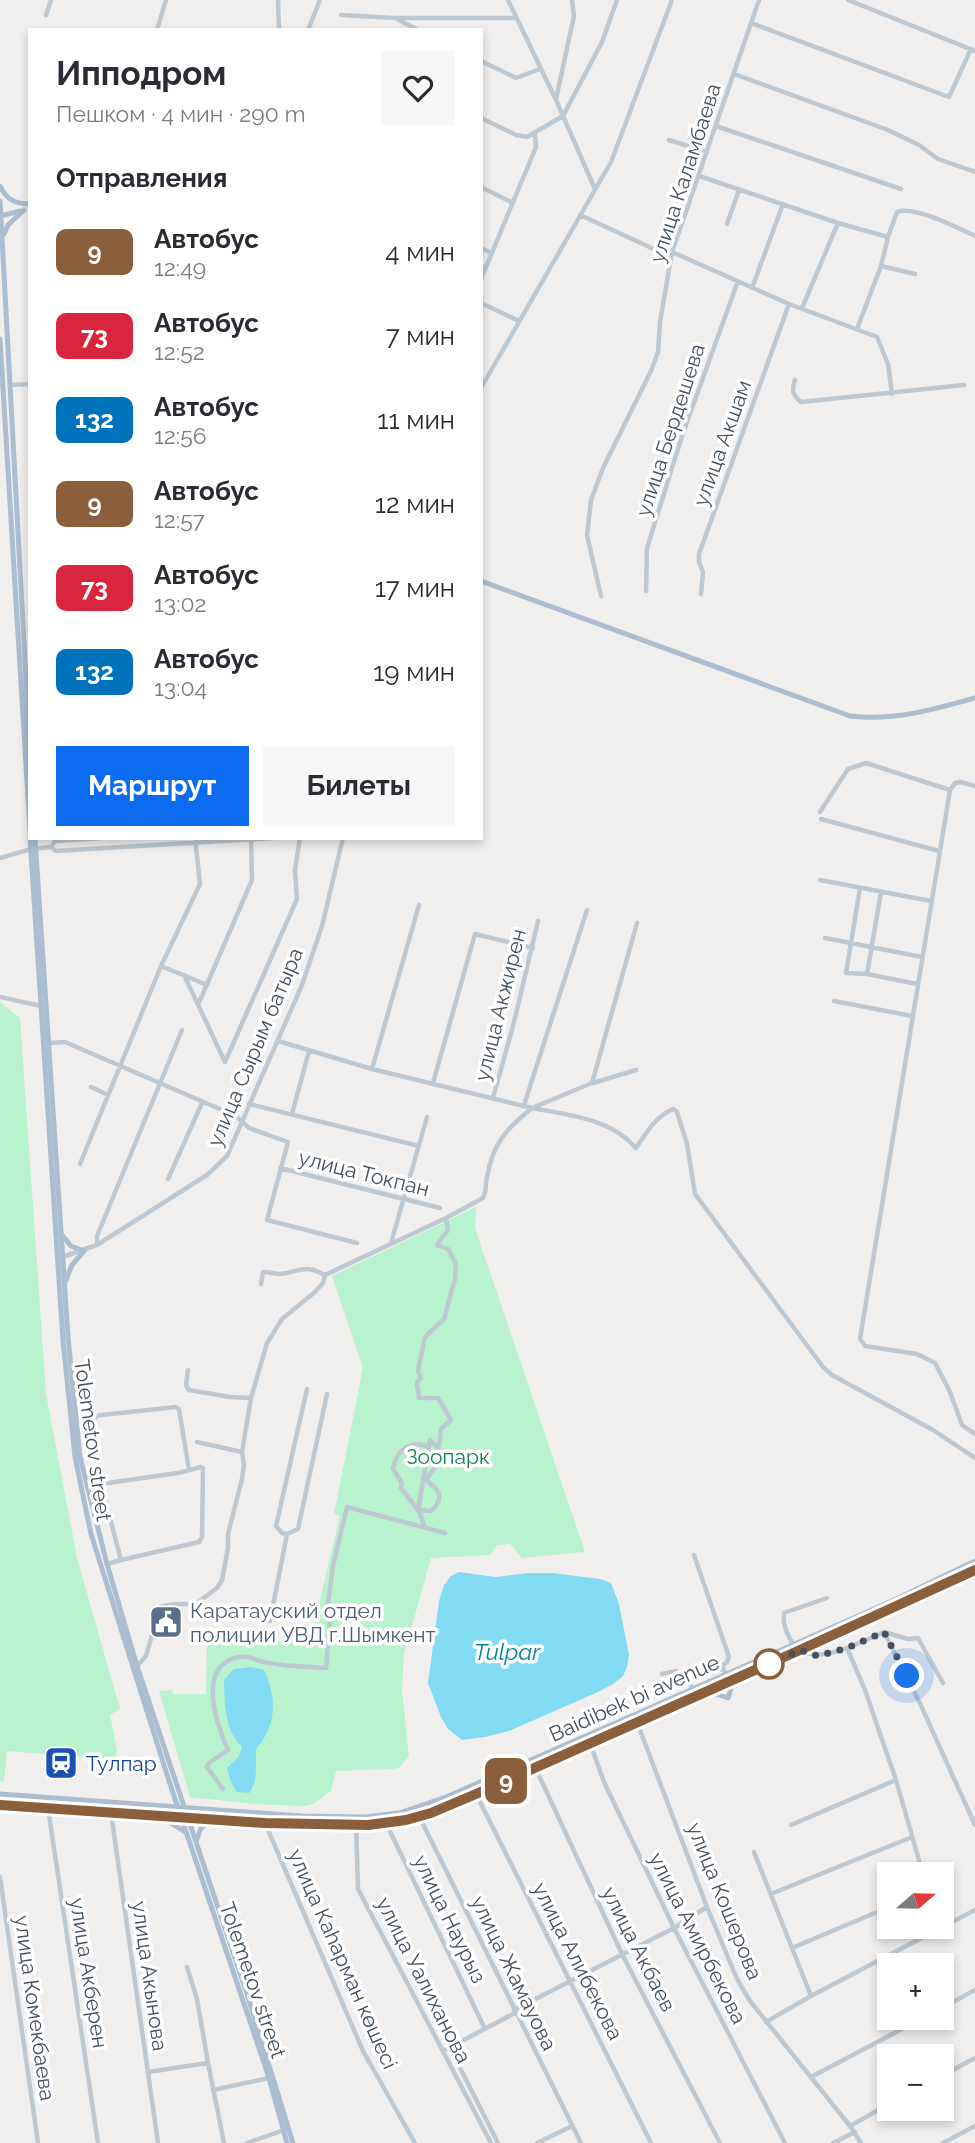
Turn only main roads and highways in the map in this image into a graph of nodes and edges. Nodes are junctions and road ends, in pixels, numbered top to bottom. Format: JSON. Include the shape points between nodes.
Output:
{"nodes":[{"id":1,"x":0,"y":186,"type":"edge"},
{"id":2,"x":0,"y":201,"type":"edge"},
{"id":3,"x":28,"y":207,"type":"edge"},
{"id":4,"x":0,"y":215,"type":"edge"},
{"id":5,"x":2,"y":237,"type":"junction"},
{"id":6,"x":0,"y":339,"type":"edge"},
{"id":7,"x":9,"y":438,"type":"junction"},
{"id":8,"x":3,"y":451,"type":"edge"},
{"id":9,"x":483,"y":582,"type":"edge"},
{"id":10,"x":975,"y":698,"type":"edge"},
{"id":11,"x":28,"y":723,"type":"edge"},
{"id":12,"x":28,"y":803,"type":"edge"},
{"id":13,"x":33,"y":840,"type":"edge"},
{"id":14,"x":38,"y":929,"type":"junction"},
{"id":15,"x":62,"y":1235,"type":"junction"},
{"id":16,"x":61,"y":1258,"type":"junction"},
{"id":17,"x":66,"y":1282,"type":"junction"},
{"id":18,"x":975,"y":1561,"type":"edge"},
{"id":19,"x":975,"y":1570,"type":"edge"},
{"id":20,"x":734,"y":1679,"type":"junction"},
{"id":21,"x":707,"y":1691,"type":"junction"},
{"id":22,"x":635,"y":1719,"type":"junction"},
{"id":23,"x":0,"y":1794,"type":"edge"},
{"id":24,"x":75,"y":1800,"type":"junction"},
{"id":25,"x":0,"y":1805,"type":"edge"},
{"id":26,"x":180,"y":1806,"type":"junction"},
{"id":27,"x":76,"y":1810,"type":"junction"},
{"id":28,"x":158,"y":1816,"type":"junction"},
{"id":29,"x":184,"y":1817,"type":"junction"},
{"id":30,"x":214,"y":1819,"type":"junction"},
{"id":31,"x":186,"y":1833,"type":"junction"},
{"id":32,"x":196,"y":1842,"type":"junction"},
{"id":33,"x":287,"y":2143,"type":"edge"},
{"id":34,"x":293,"y":2143,"type":"edge"}],
"edges":[{"from":1,"to":3,"type":"main road","via":[[12,200]]},
{"from":2,"to":4,"type":"main road"},
{"from":3,"to":4,"type":"main road"},
{"from":3,"to":5,"type":"main road"},
{"from":4,"to":5,"type":"main road"},
{"from":5,"to":7,"type":"main road"},
{"from":6,"to":7,"type":"main road"},
{"from":7,"to":8,"type":"main road"},
{"from":7,"to":11,"type":"main road"},
{"from":8,"to":12,"type":"main road"},
{"from":9,"to":10,"type":"main road","via":[[850,716],[901,716]]},
{"from":13,"to":14,"type":"main road","name":"Tolemetov street"},
{"from":14,"to":15,"type":"main road","name":"Tolemetov street"},
{"from":14,"to":16,"type":"main road","name":"Tolemetov street"},
{"from":15,"to":16,"type":"main road","name":"Tolemetov street"},
{"from":15,"to":17,"type":"main road","via":[[71,1246],[84,1251]]},
{"from":16,"to":17,"type":"main road","name":"Tolemetov street"},
{"from":16,"to":26,"type":"main road","name":"Tolemetov street","via":[[69,1411],[82,1498]]},
{"from":17,"to":26,"type":"main road","name":"Tolemetov street","via":[[74,1411],[87,1488]]},
{"from":18,"to":22,"type":"main road","name":"Baidibek bi avenue","via":[[724,1672]]},
{"from":19,"to":20,"type":"main road","name":"Baidibek bi avenue"},
{"from":20,"to":21,"type":"main road","name":"Baidibek bi avenue"},
{"from":20,"to":21,"type":"main road","via":[[728,1698]]},
{"from":21,"to":22,"type":"main road","name":"Baidibek bi avenue"},
{"from":22,"to":26,"type":"main road","name":"Baidibek bi avenue","via":[[399,1813],[302,1816]]},
{"from":22,"to":30,"type":"main road","name":"Baidibek bi avenue","via":[[419,1816],[356,1825]]},
{"from":23,"to":24,"type":"main road","name":"Baidibek bi avenue"},
{"from":24,"to":26,"type":"main road","name":"Baidibek bi avenue"},
{"from":24,"to":27,"type":"main road"},
{"from":25,"to":27,"type":"main road","name":"Baidibek bi avenue"},
{"from":26,"to":29,"type":"main road","name":"Tolemetov street"},
{"from":27,"to":28,"type":"main road","name":"Baidibek bi avenue"},
{"from":28,"to":29,"type":"main road","name":"Baidibek bi avenue"},
{"from":28,"to":31,"type":"main road"},
{"from":29,"to":30,"type":"main road","name":"Baidibek bi avenue"},
{"from":29,"to":31,"type":"main road","name":"Tolemetov street"},
{"from":29,"to":32,"type":"main road","name":"Tolemetov street"},
{"from":30,"to":32,"type":"main road","via":[[201,1828]]},
{"from":31,"to":33,"type":"main road","name":"Tolemetov street"},
{"from":32,"to":34,"type":"main road","name":"Tolemetov street"}]}
